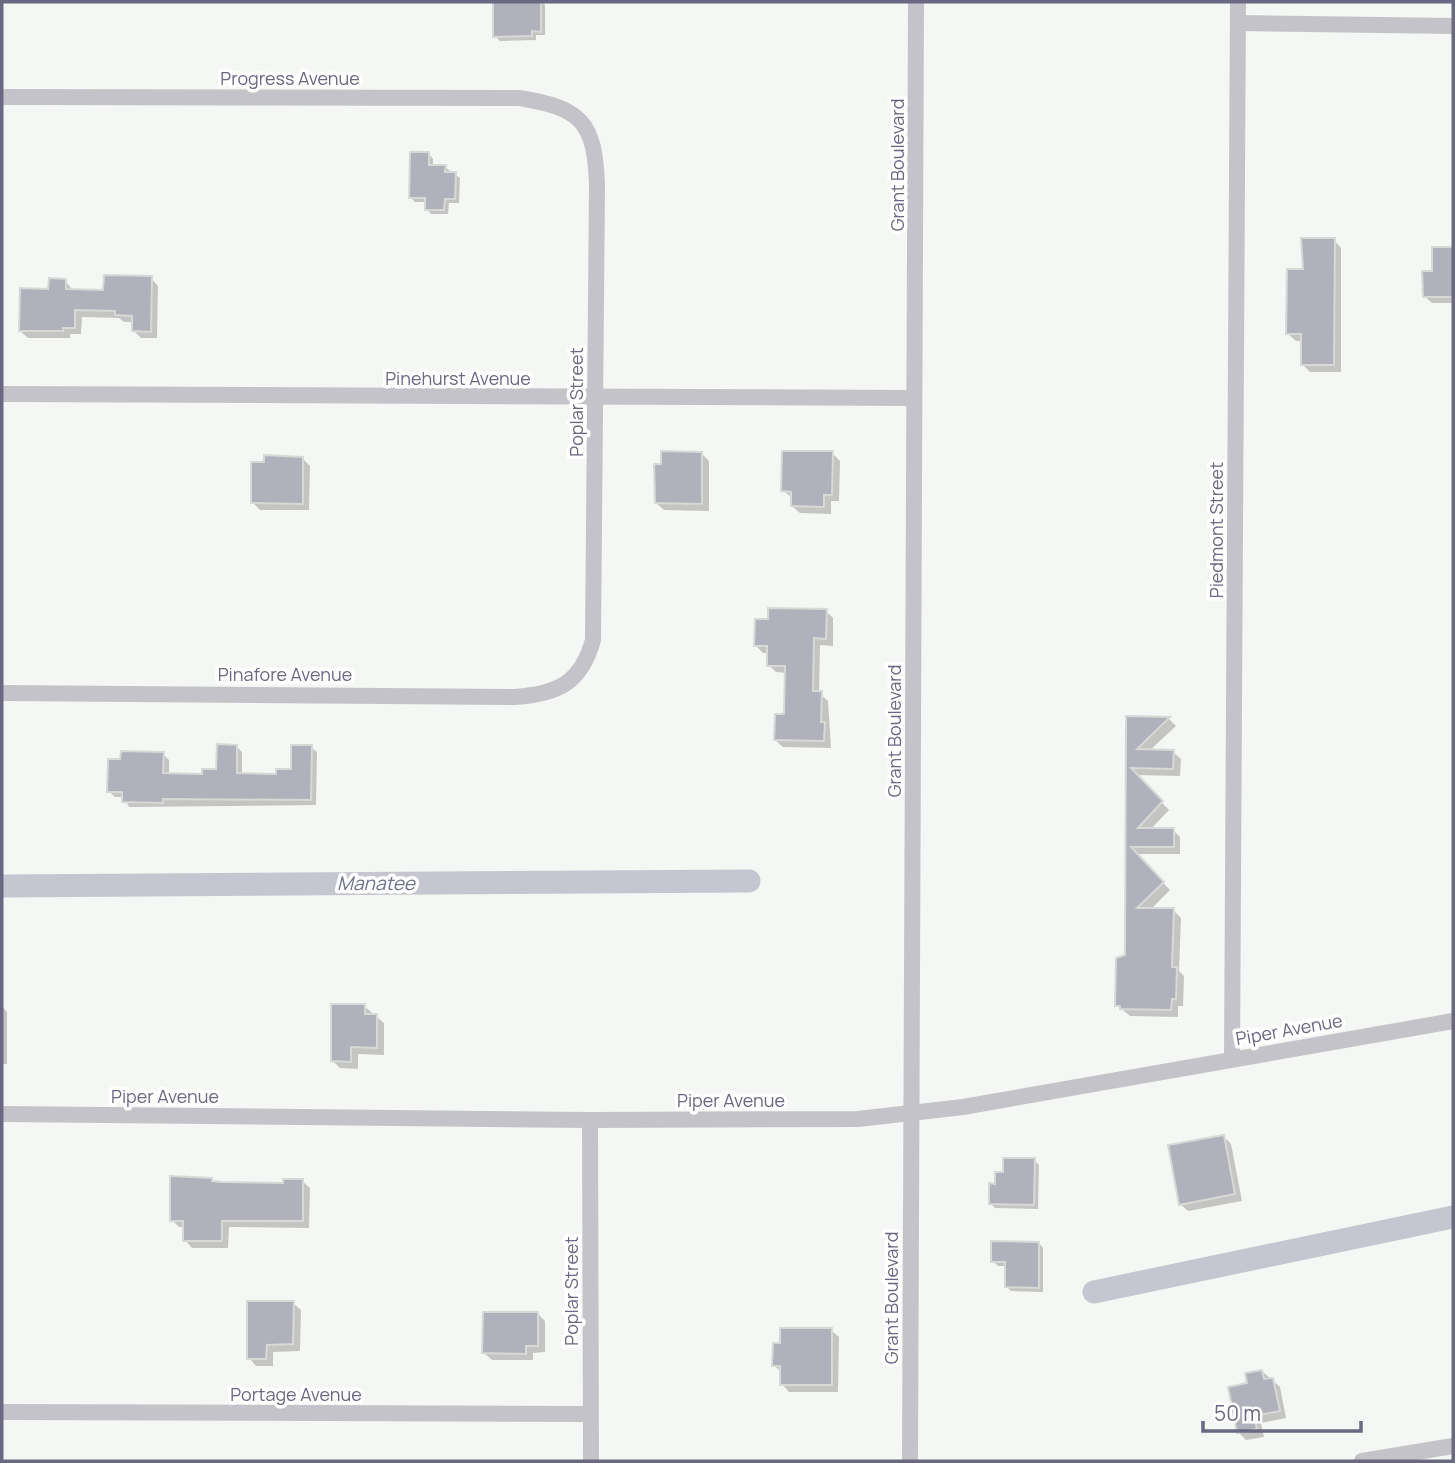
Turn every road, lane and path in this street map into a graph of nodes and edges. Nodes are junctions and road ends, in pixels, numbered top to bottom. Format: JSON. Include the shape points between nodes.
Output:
{"nodes":[{"id":1,"x":916,"y":2,"type":"edge"},
{"id":2,"x":1238,"y":2,"type":"edge"},
{"id":3,"x":1239,"y":23,"type":"junction"},
{"id":4,"x":1453,"y":26,"type":"edge"},
{"id":5,"x":2,"y":97,"type":"edge"},
{"id":6,"x":576,"y":115,"type":"joint"},
{"id":7,"x":2,"y":394,"type":"edge"},
{"id":8,"x":597,"y":397,"type":"junction"},
{"id":9,"x":914,"y":398,"type":"junction"},
{"id":10,"x":566,"y":685,"type":"joint"},
{"id":11,"x":2,"y":693,"type":"edge"},
{"id":12,"x":1453,"y":1021,"type":"edge"},
{"id":13,"x":1232,"y":1058,"type":"junction"},
{"id":14,"x":2,"y":1114,"type":"edge"},
{"id":15,"x":910,"y":1114,"type":"junction"},
{"id":16,"x":590,"y":1120,"type":"junction"},
{"id":17,"x":2,"y":1412,"type":"edge"},
{"id":18,"x":590,"y":1414,"type":"junction"},
{"id":19,"x":1453,"y":1446,"type":"edge"},
{"id":20,"x":591,"y":1461,"type":"edge"},
{"id":21,"x":910,"y":1461,"type":"edge"},
{"id":22,"x":1362,"y":1461,"type":"edge"}],
"edges":[{"from":1,"to":9,"type":"street","name":"Grant Boulevard"},
{"from":2,"to":3,"type":"street","name":"Piedmont Street"},
{"from":3,"to":4,"type":"street"},
{"from":3,"to":13,"type":"street","name":"Piedmont Street"},
{"from":5,"to":6,"type":"street","name":"Progress Avenue","via":[[519,98],[552,104]]},
{"from":6,"to":8,"type":"street","name":"Poplar Street","via":[[592,138],[596,162]]},
{"from":7,"to":8,"type":"street","name":"Pinehurst Avenue"},
{"from":8,"to":9,"type":"street","name":"Pinehurst Avenue"},
{"from":8,"to":10,"type":"street","name":"Poplar Street","via":[[593,640],[587,663]]},
{"from":9,"to":15,"type":"street","name":"Grant Boulevard"},
{"from":10,"to":11,"type":"street","name":"Pinafore Avenue","via":[[541,695],[515,697]]},
{"from":12,"to":13,"type":"street","name":"Piper Avenue"},
{"from":13,"to":15,"type":"street","name":"Piper Avenue"},
{"from":14,"to":16,"type":"street","name":"Piper Avenue"},
{"from":15,"to":16,"type":"street","name":"Piper Avenue","via":[[858,1119]]},
{"from":15,"to":21,"type":"street","name":"Grant Boulevard"},
{"from":16,"to":18,"type":"street","name":"Poplar Street"},
{"from":17,"to":18,"type":"street","name":"Portage Avenue"},
{"from":18,"to":20,"type":"street","name":"Poplar Street"},
{"from":19,"to":22,"type":"street"}]}
